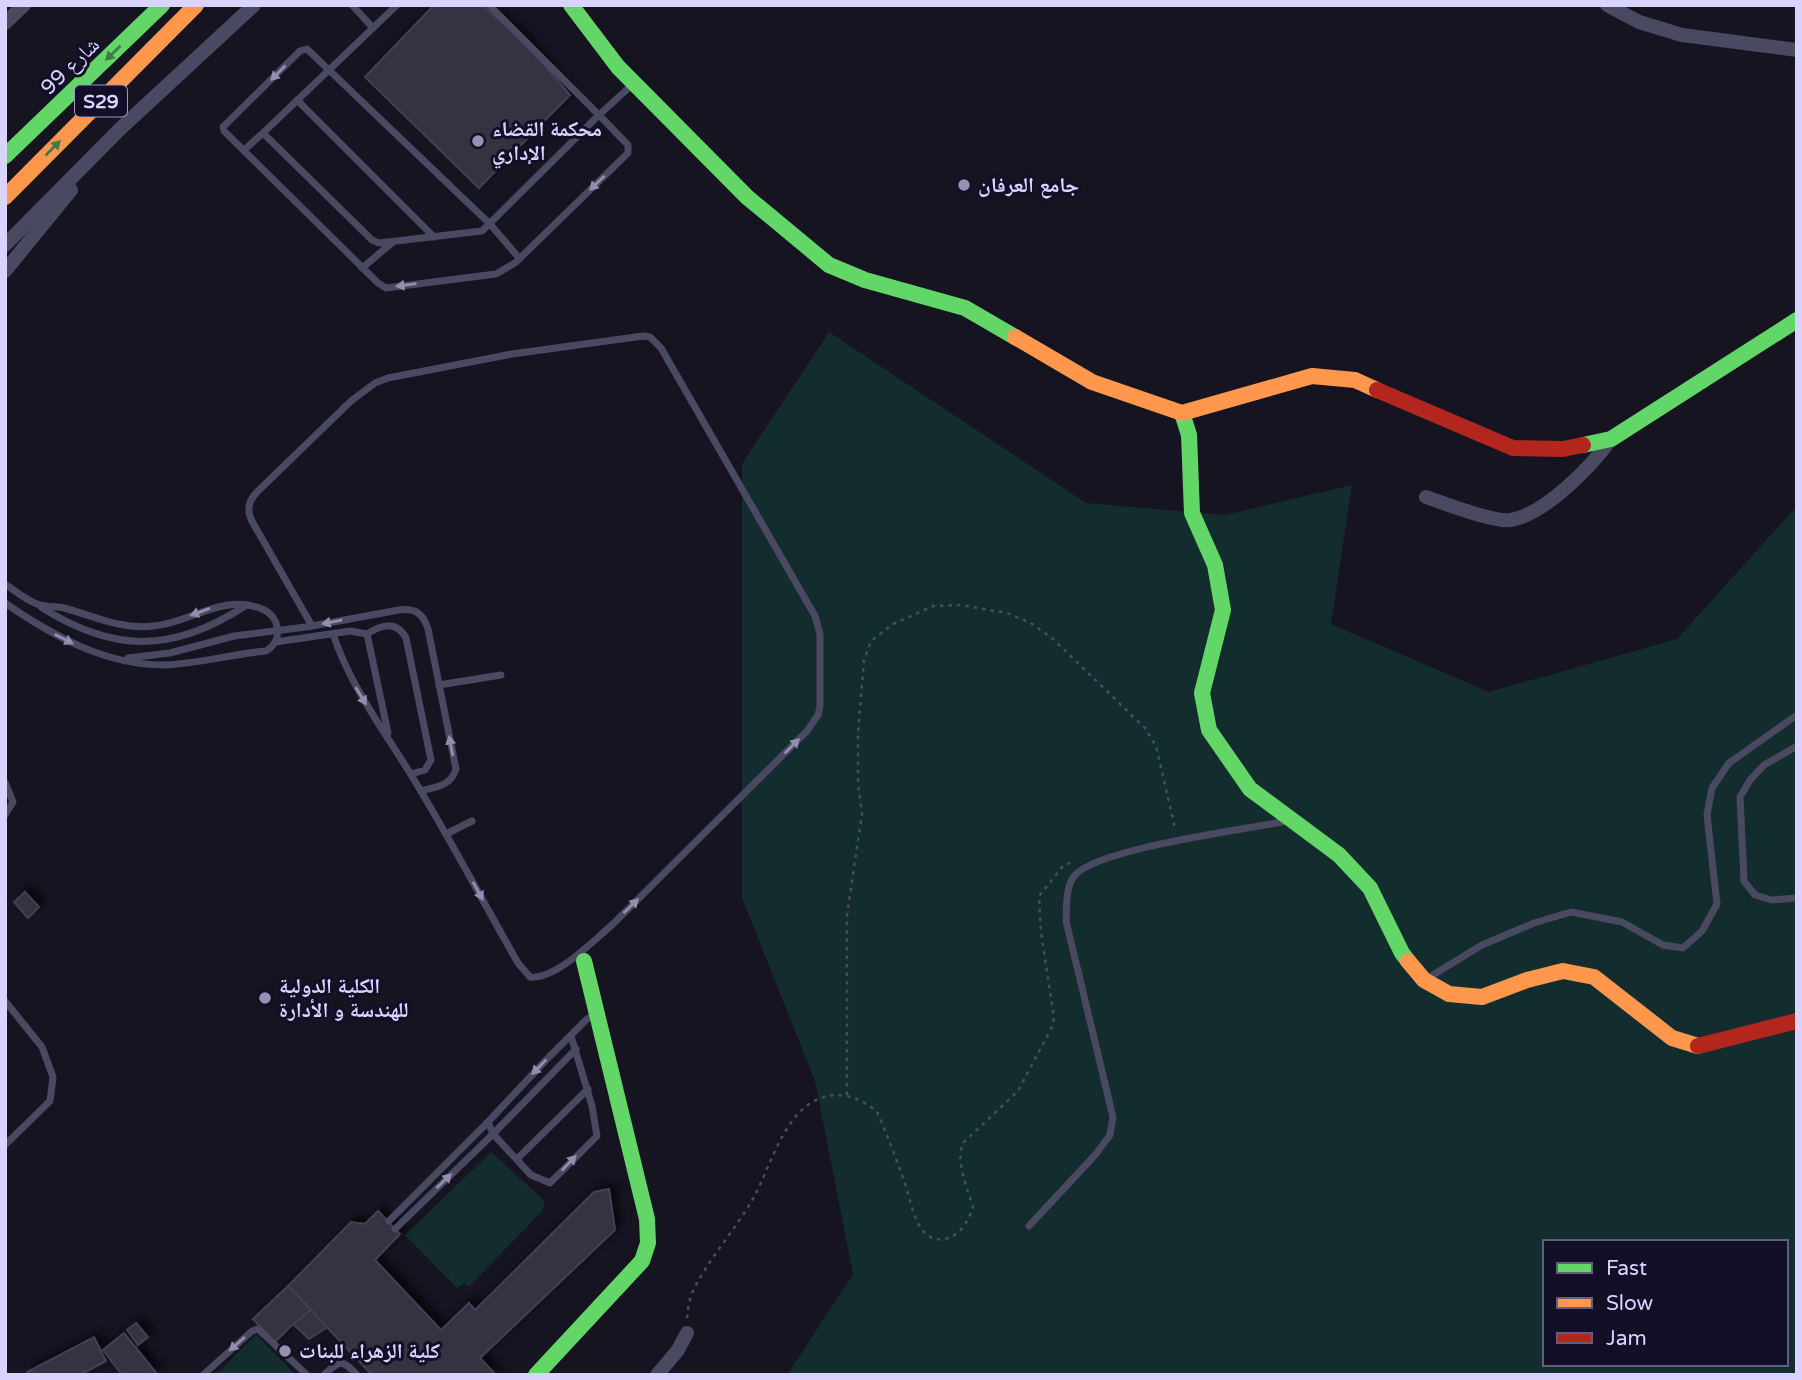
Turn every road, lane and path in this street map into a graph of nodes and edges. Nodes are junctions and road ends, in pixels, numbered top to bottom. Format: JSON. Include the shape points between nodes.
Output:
{"nodes":[{"id":1,"x":24,"y":5,"type":"edge"},
{"id":2,"x":162,"y":5,"type":"edge"},
{"id":3,"x":196,"y":5,"type":"edge"},
{"id":4,"x":254,"y":5,"type":"edge"},
{"id":5,"x":352,"y":5,"type":"edge"},
{"id":6,"x":489,"y":5,"type":"edge"},
{"id":7,"x":571,"y":5,"type":"edge"},
{"id":8,"x":1607,"y":5,"type":"edge"},
{"id":9,"x":396,"y":6,"type":"edge"},
{"id":10,"x":5,"y":23,"type":"edge"},
{"id":11,"x":373,"y":28,"type":"junction"},
{"id":12,"x":1797,"y":50,"type":"edge"},
{"id":13,"x":329,"y":69,"type":"junction"},
{"id":14,"x":634,"y":82,"type":"junction"},
{"id":15,"x":297,"y":100,"type":"junction"},
{"id":16,"x":599,"y":115,"type":"junction"},
{"id":17,"x":120,"y":129,"type":"junction"},
{"id":18,"x":263,"y":133,"type":"junction"},
{"id":19,"x":244,"y":150,"type":"junction"},
{"id":20,"x":5,"y":154,"type":"edge"},
{"id":21,"x":5,"y":197,"type":"edge"},
{"id":22,"x":490,"y":224,"type":"junction"},
{"id":23,"x":434,"y":237,"type":"junction"},
{"id":24,"x":393,"y":242,"type":"junction"},
{"id":25,"x":5,"y":245,"type":"edge"},
{"id":26,"x":519,"y":258,"type":"junction"},
{"id":27,"x":362,"y":268,"type":"junction"},
{"id":28,"x":5,"y":271,"type":"edge"},
{"id":29,"x":1797,"y":320,"type":"edge"},
{"id":30,"x":1182,"y":413,"type":"junction"},
{"id":31,"x":1611,"y":439,"type":"junction"},
{"id":32,"x":1426,"y":497,"type":"dead end"},
{"id":33,"x":5,"y":584,"type":"edge"},
{"id":34,"x":5,"y":603,"type":"edge"},
{"id":35,"x":38,"y":605,"type":"junction"},
{"id":36,"x":245,"y":606,"type":"junction"},
{"id":37,"x":384,"y":612,"type":"junction"},
{"id":38,"x":386,"y":625,"type":"junction"},
{"id":39,"x":312,"y":626,"type":"junction"},
{"id":40,"x":278,"y":631,"type":"junction"},
{"id":41,"x":333,"y":634,"type":"junction"},
{"id":42,"x":367,"y":634,"type":"junction"},
{"id":43,"x":276,"y":642,"type":"junction"},
{"id":44,"x":108,"y":657,"type":"junction"},
{"id":45,"x":501,"y":675,"type":"dead end"},
{"id":46,"x":439,"y":685,"type":"junction"},
{"id":47,"x":1797,"y":715,"type":"edge"},
{"id":48,"x":389,"y":740,"type":"junction"},
{"id":49,"x":1797,"y":746,"type":"edge"},
{"id":50,"x":411,"y":774,"type":"junction"},
{"id":51,"x":5,"y":782,"type":"edge"},
{"id":52,"x":421,"y":791,"type":"junction"},
{"id":53,"x":5,"y":815,"type":"edge"},
{"id":54,"x":1292,"y":820,"type":"junction"},
{"id":55,"x":472,"y":821,"type":"dead end"},
{"id":56,"x":446,"y":834,"type":"junction"},
{"id":57,"x":1178,"y":842,"type":"junction"},
{"id":58,"x":1091,"y":862,"type":"junction"},
{"id":59,"x":1797,"y":898,"type":"edge"},
{"id":60,"x":583,"y":956,"type":"junction"},
{"id":61,"x":1424,"y":980,"type":"junction"},
{"id":62,"x":5,"y":1001,"type":"edge"},
{"id":63,"x":597,"y":1014,"type":"junction"},
{"id":64,"x":1797,"y":1021,"type":"edge"},
{"id":65,"x":571,"y":1036,"type":"junction"},
{"id":66,"x":576,"y":1049,"type":"junction"},
{"id":67,"x":587,"y":1089,"type":"junction"},
{"id":68,"x":847,"y":1095,"type":"junction"},
{"id":69,"x":488,"y":1122,"type":"junction"},
{"id":70,"x":493,"y":1134,"type":"junction"},
{"id":71,"x":5,"y":1146,"type":"edge"},
{"id":72,"x":517,"y":1159,"type":"junction"},
{"id":73,"x":388,"y":1221,"type":"dead end"},
{"id":74,"x":1029,"y":1226,"type":"dead end"},
{"id":75,"x":395,"y":1228,"type":"dead end"},
{"id":76,"x":687,"y":1333,"type":"joint"},
{"id":77,"x":203,"y":1375,"type":"edge"},
{"id":78,"x":307,"y":1375,"type":"edge"},
{"id":79,"x":324,"y":1375,"type":"edge"},
{"id":80,"x":357,"y":1375,"type":"edge"},
{"id":81,"x":536,"y":1375,"type":"edge"},
{"id":82,"x":657,"y":1375,"type":"edge"}],
"edges":[{"from":1,"to":10,"type":"street"},
{"from":2,"to":20,"type":"street","name":"99 شارع","number":"S29","one_way":true},
{"from":21,"to":3,"type":"street","number":"S29","one_way":true},
{"from":4,"to":17,"type":"street"},
{"from":5,"to":11,"type":"lane"},
{"from":6,"to":16,"type":"lane"},
{"from":7,"to":14,"type":"street"},
{"from":8,"to":12,"type":"street","via":[[1639,22],[1682,35]]},
{"from":9,"to":11,"type":"lane"},
{"from":11,"to":13,"type":"lane"},
{"from":13,"to":15,"type":"lane"},
{"from":13,"to":19,"type":"lane","one_way":true,"via":[[311,51],[300,51],[223,127]]},
{"from":13,"to":22,"type":"lane"},
{"from":14,"to":16,"type":"lane"},
{"from":14,"to":30,"type":"street","via":[[747,197],[829,265],[965,309],[1092,382]]},
{"from":15,"to":18,"type":"lane"},
{"from":15,"to":23,"type":"lane"},
{"from":16,"to":22,"type":"lane"},
{"from":16,"to":26,"type":"lane","one_way":true,"via":[[628,145],[628,153]]},
{"from":17,"to":25,"type":"street"},
{"from":17,"to":28,"type":"street"},
{"from":18,"to":19,"type":"lane"},
{"from":18,"to":24,"type":"lane","via":[[372,240]]},
{"from":19,"to":27,"type":"lane"},
{"from":22,"to":23,"type":"lane","via":[[482,231]]},
{"from":22,"to":26,"type":"lane"},
{"from":23,"to":24,"type":"lane"},
{"from":24,"to":27,"type":"lane"},
{"from":26,"to":27,"type":"lane","one_way":true,"via":[[496,274],[386,288]]},
{"from":29,"to":31,"type":"street"},
{"from":30,"to":31,"type":"street","via":[[1312,376],[1355,380],[1513,448],[1563,449]]},
{"from":30,"to":54,"type":"street","via":[[1189,435],[1192,513],[1215,565],[1223,610],[1202,693],[1209,730],[1250,789]]},
{"from":31,"to":32,"type":"street","via":[[1590,467],[1560,493],[1509,521]]},
{"from":33,"to":35,"type":"lane"},
{"from":34,"to":44,"type":"lane","one_way":true,"via":[[52,633]]},
{"from":36,"to":35,"type":"lane","one_way":true,"via":[[218,606],[171,623],[135,627]]},
{"from":35,"to":36,"type":"lane","via":[[70,625],[136,642],[191,633]]},
{"from":36,"to":40,"type":"lane","via":[[270,614]]},
{"from":37,"to":38,"type":"lane"},
{"from":37,"to":39,"type":"lane","one_way":true},
{"from":37,"to":46,"type":"lane","via":[[409,609],[425,619]]},
{"from":38,"to":42,"type":"lane"},
{"from":38,"to":50,"type":"lane","via":[[398,628],[406,638],[430,755],[425,770]]},
{"from":39,"to":40,"type":"lane"},
{"from":60,"to":39,"type":"lane","one_way":true,"via":[[814,724],[820,706],[820,634],[815,615],[656,342],[643,335],[512,354],[388,378],[362,391],[248,506],[253,523]]},
{"from":40,"to":43,"type":"lane"},
{"from":40,"to":44,"type":"lane","via":[[234,636],[150,657]]},
{"from":41,"to":42,"type":"lane"},
{"from":41,"to":43,"type":"lane"},
{"from":41,"to":48,"type":"lane","one_way":true,"via":[[350,676]]},
{"from":42,"to":48,"type":"lane"},
{"from":43,"to":44,"type":"lane","via":[[266,651],[175,664]]},
{"from":45,"to":46,"type":"lane"},
{"from":52,"to":46,"type":"lane","one_way":true,"via":[[448,783],[456,769]]},
{"from":47,"to":61,"type":"lane","via":[[1728,763],[1712,788],[1707,815],[1717,904],[1702,931],[1683,948],[1663,945],[1622,922],[1570,912],[1482,945]]},
{"from":48,"to":50,"type":"lane"},
{"from":49,"to":59,"type":"lane","via":[[1764,765],[1740,797],[1744,881],[1755,895],[1772,900]]},
{"from":50,"to":52,"type":"lane"},
{"from":51,"to":53,"type":"lane","via":[[13,802]]},
{"from":52,"to":56,"type":"lane"},
{"from":54,"to":57,"type":"lane"},
{"from":54,"to":61,"type":"street","via":[[1339,855],[1370,888],[1402,953]]},
{"from":55,"to":56,"type":"lane"},
{"from":56,"to":60,"type":"lane","one_way":true,"via":[[523,971],[539,978]]},
{"from":57,"to":58,"type":"lane"},
{"from":57,"to":68,"type":"path","via":[[1156,746],[1145,728],[1053,639],[1007,612],[961,605],[933,607],[893,624],[871,641],[864,660],[858,733],[862,814],[847,915]]},
{"from":58,"to":68,"type":"path","via":[[1063,866],[1040,896],[1052,1027],[1018,1091],[960,1149],[973,1208],[963,1228],[944,1240],[926,1234],[877,1112]]},
{"from":58,"to":74,"type":"lane","via":[[1074,876],[1067,894],[1066,921],[1113,1117],[1110,1135]]},
{"from":60,"to":63,"type":"street"},
{"from":61,"to":64,"type":"street","via":[[1449,994],[1482,997],[1563,971],[1594,976],[1672,1038],[1701,1047]]},
{"from":62,"to":71,"type":"lane","via":[[42,1047],[53,1077],[50,1101]]},
{"from":63,"to":65,"type":"lane"},
{"from":63,"to":81,"type":"street","via":[[647,1219],[648,1243],[642,1261]]},
{"from":65,"to":66,"type":"lane"},
{"from":65,"to":69,"type":"lane","one_way":true},
{"from":66,"to":67,"type":"lane"},
{"from":66,"to":70,"type":"lane"},
{"from":67,"to":72,"type":"lane"},
{"from":72,"to":67,"type":"lane","one_way":true,"via":[[531,1175],[550,1183],[597,1136]]},
{"from":68,"to":76,"type":"path","via":[[822,1098],[801,1110],[791,1123],[754,1196],[691,1294]]},
{"from":69,"to":70,"type":"lane"},
{"from":69,"to":73,"type":"lane"},
{"from":70,"to":72,"type":"lane"},
{"from":75,"to":70,"type":"lane","one_way":true},
{"from":76,"to":82,"type":"street"},
{"from":78,"to":77,"type":"lane","one_way":true,"via":[[258,1329]]},
{"from":79,"to":80,"type":"lane","via":[[341,1363]]}]}
